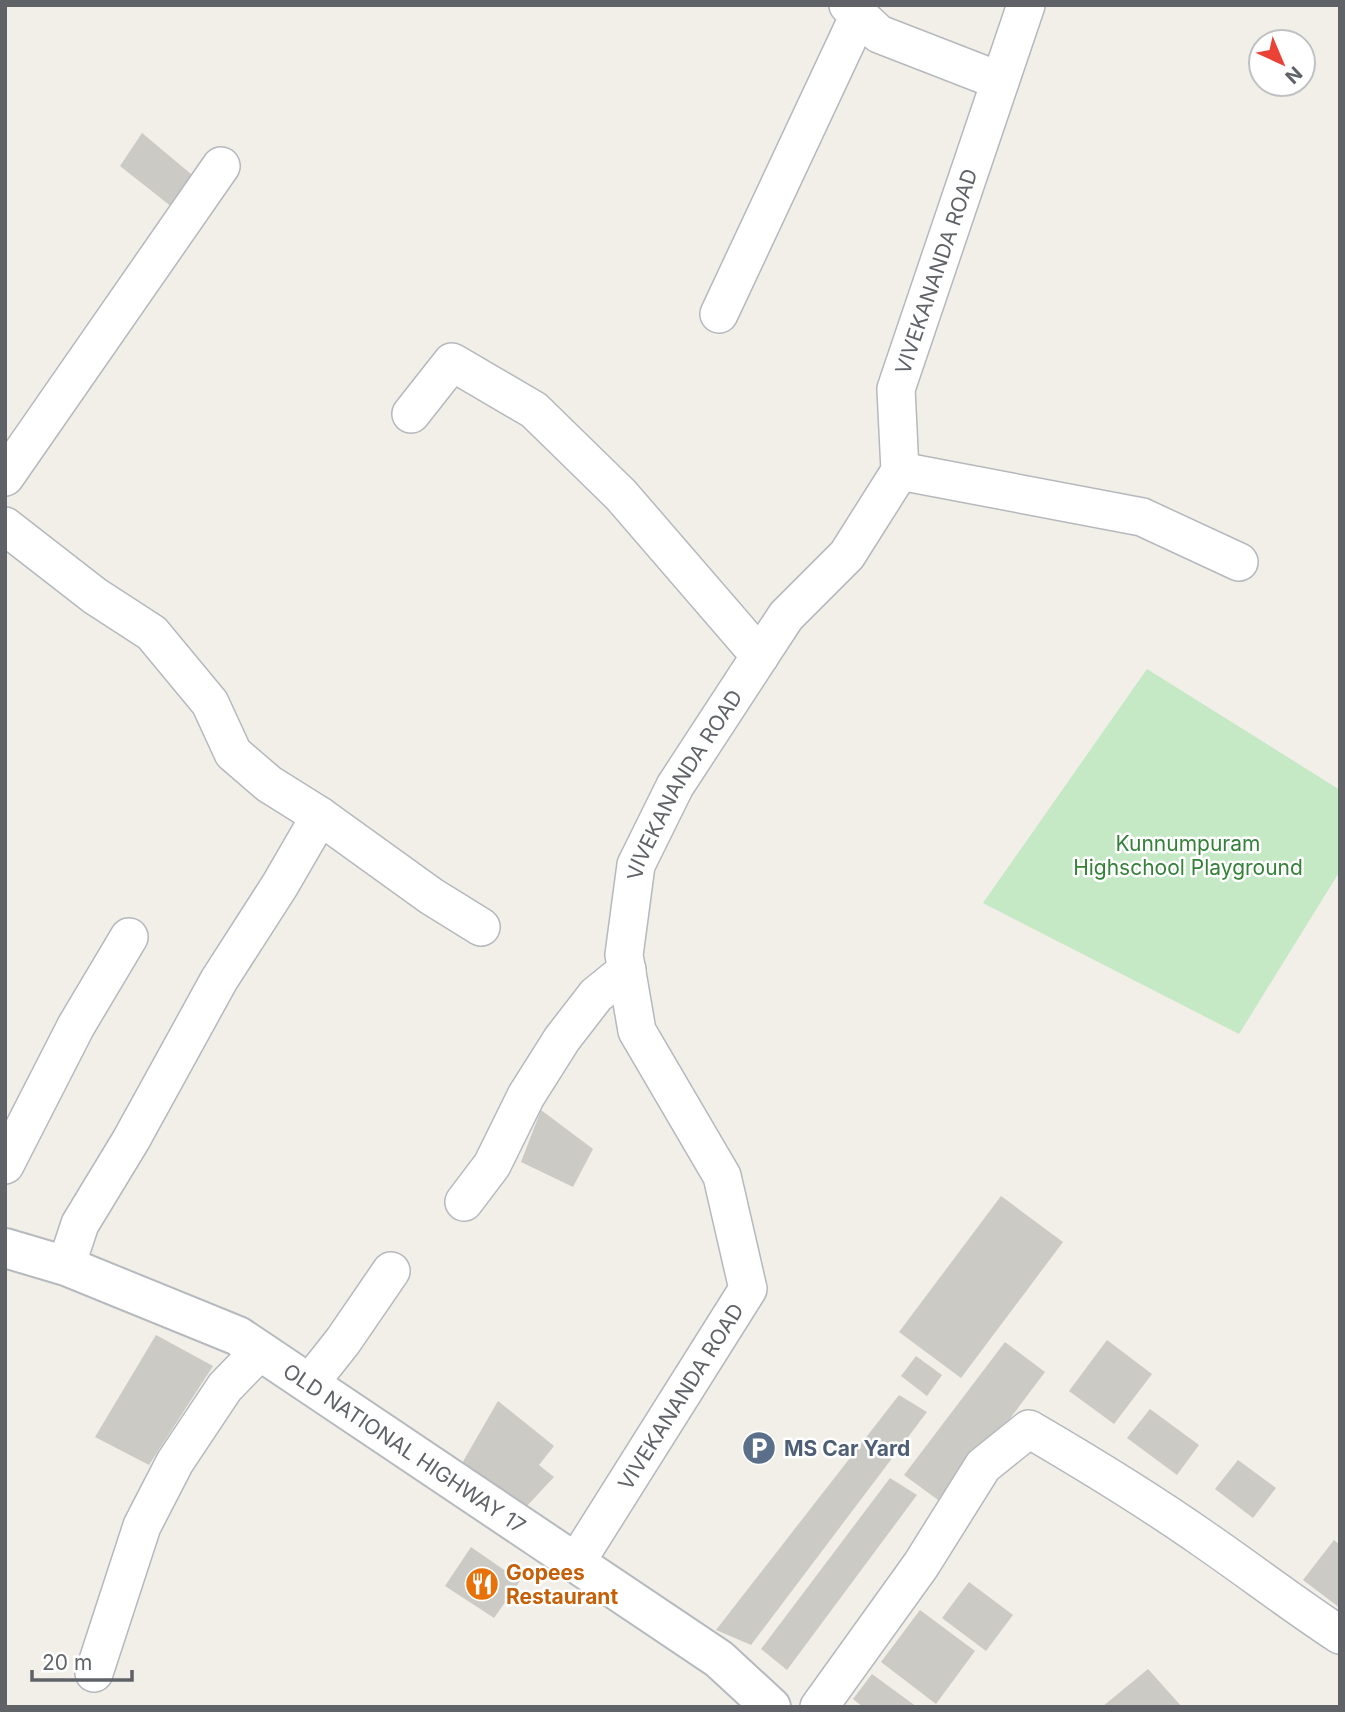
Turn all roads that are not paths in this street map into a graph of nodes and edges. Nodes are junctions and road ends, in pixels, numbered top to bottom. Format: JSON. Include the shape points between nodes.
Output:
{"nodes":[{"id":1,"x":1026,"y":5,"type":"edge"},
{"id":2,"x":853,"y":10,"type":"edge"},
{"id":3,"x":1000,"y":81,"type":"junction"},
{"id":4,"x":221,"y":166,"type":"dead end"},
{"id":5,"x":719,"y":314,"type":"dead end"},
{"id":6,"x":411,"y":414,"type":"dead end"},
{"id":7,"x":900,"y":471,"type":"junction"},
{"id":8,"x":5,"y":477,"type":"edge"},
{"id":9,"x":5,"y":526,"type":"edge"},
{"id":10,"x":1239,"y":562,"type":"dead end"},
{"id":11,"x":760,"y":656,"type":"junction"},
{"id":12,"x":320,"y":816,"type":"junction"},
{"id":13,"x":481,"y":927,"type":"dead end"},
{"id":14,"x":129,"y":937,"type":"dead end"},
{"id":15,"x":627,"y":970,"type":"junction"},
{"id":16,"x":5,"y":1165,"type":"edge"},
{"id":17,"x":464,"y":1202,"type":"dead end"},
{"id":18,"x":5,"y":1248,"type":"edge"},
{"id":19,"x":66,"y":1266,"type":"junction"},
{"id":20,"x":391,"y":1271,"type":"dead end"},
{"id":21,"x":260,"y":1351,"type":"junction"},
{"id":22,"x":309,"y":1384,"type":"junction"},
{"id":23,"x":575,"y":1564,"type":"junction"},
{"id":24,"x":1340,"y":1635,"type":"edge"},
{"id":25,"x":94,"y":1673,"type":"dead end"},
{"id":26,"x":771,"y":1707,"type":"edge"},
{"id":27,"x":818,"y":1707,"type":"edge"}],
"edges":[{"from":1,"to":3,"type":"street","name":"VIVEKANANDA ROAD"},
{"from":2,"to":3,"type":"street","via":[[879,34]]},
{"from":2,"to":5,"type":"street"},
{"from":3,"to":7,"type":"street","name":"VIVEKANANDA ROAD","via":[[896,389]]},
{"from":4,"to":8,"type":"street"},
{"from":6,"to":11,"type":"street","via":[[452,362],[534,410],[621,495]]},
{"from":7,"to":10,"type":"street","via":[[1142,517]]},
{"from":7,"to":11,"type":"street","name":"VIVEKANANDA ROAD","via":[[847,555],[786,617]]},
{"from":9,"to":12,"type":"street","via":[[95,596],[152,633],[210,703],[233,753],[269,784]]},
{"from":11,"to":15,"type":"street","name":"VIVEKANANDA ROAD","via":[[675,786],[636,865],[624,955]]},
{"from":12,"to":13,"type":"street"},
{"from":12,"to":19,"type":"street","via":[[219,980],[80,1224]]},
{"from":14,"to":16,"type":"street","via":[[76,1026]]},
{"from":15,"to":17,"type":"street","via":[[596,995],[562,1040],[526,1096],[492,1165]]},
{"from":15,"to":23,"type":"street","name":"VIVEKANANDA ROAD","via":[[637,1031],[722,1176],[748,1289]]},
{"from":18,"to":19,"type":"street","name":"OLD NATIONAL HIGHWAY 17"},
{"from":19,"to":21,"type":"street","name":"OLD NATIONAL HIGHWAY 17","via":[[238,1336]]},
{"from":20,"to":22,"type":"street"},
{"from":21,"to":22,"type":"street","name":"OLD NATIONAL HIGHWAY 17"},
{"from":21,"to":25,"type":"street","via":[[225,1387],[176,1462],[142,1526]]},
{"from":22,"to":23,"type":"street","name":"OLD NATIONAL HIGHWAY 17"},
{"from":23,"to":26,"type":"street","name":"OLD NATIONAL HIGHWAY 17","via":[[719,1659]]},
{"from":24,"to":27,"type":"street","via":[[1205,1539],[1029,1429],[983,1466],[921,1565]]}]}
